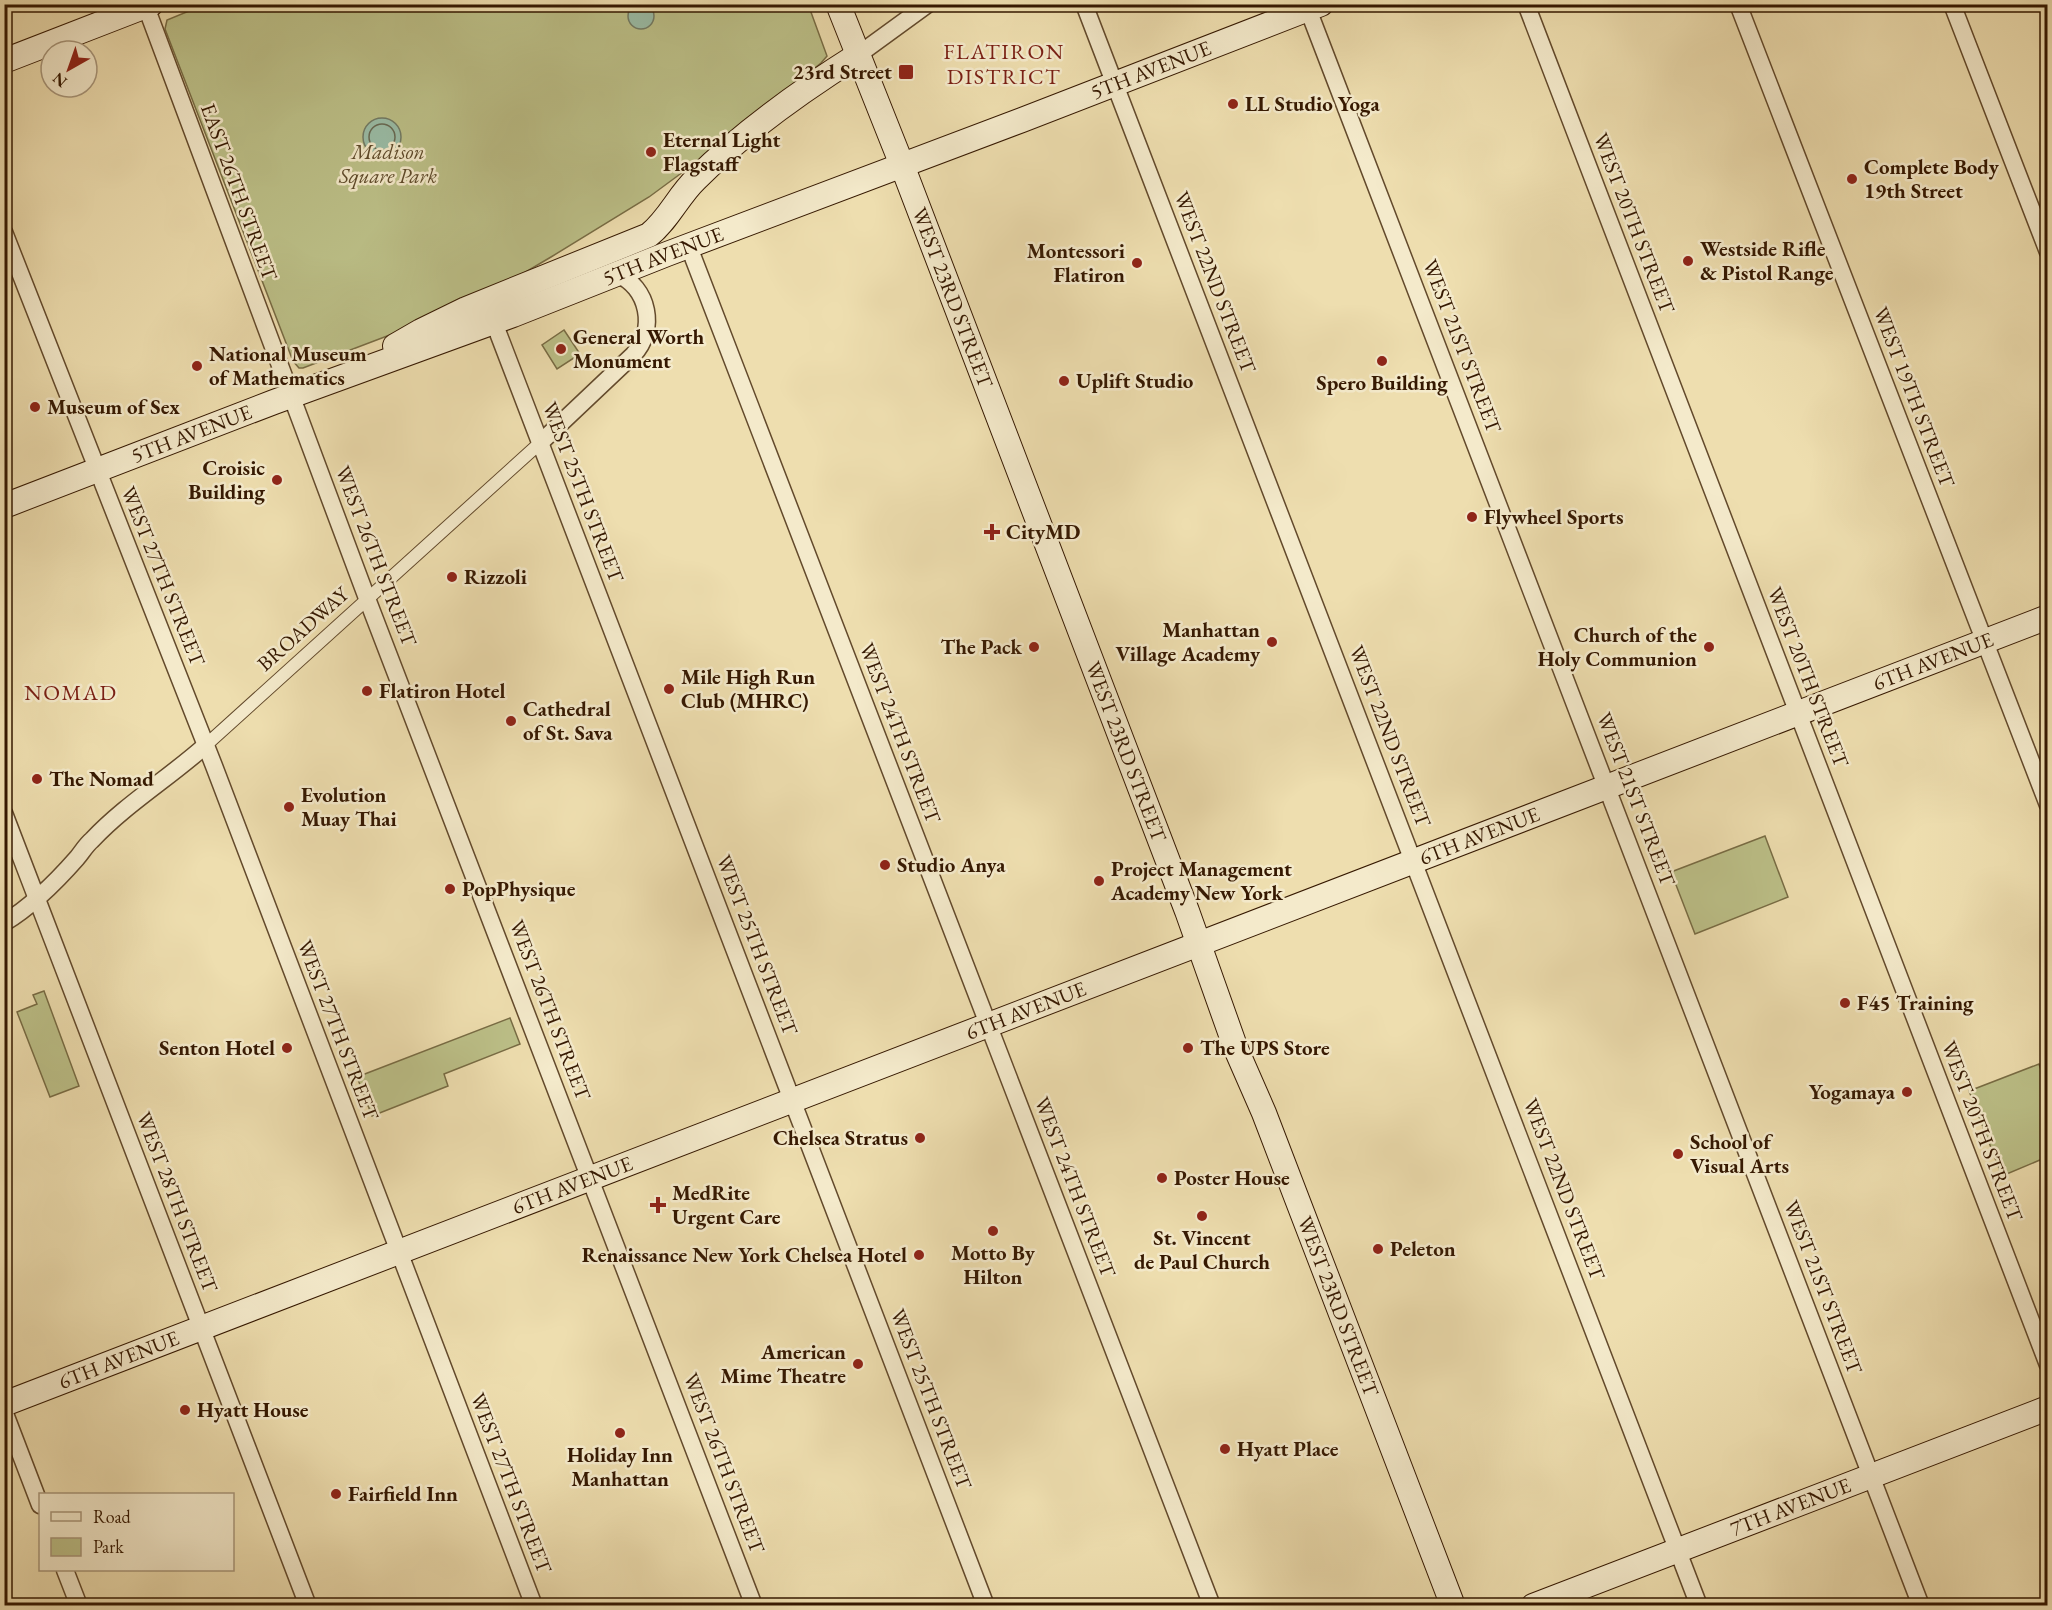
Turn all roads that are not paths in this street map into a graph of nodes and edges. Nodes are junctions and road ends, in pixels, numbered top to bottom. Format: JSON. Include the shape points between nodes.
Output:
{"nodes":[{"id":1,"x":838,"y":4,"type":"edge"},
{"id":2,"x":928,"y":4,"type":"edge"},
{"id":3,"x":1084,"y":4,"type":"edge"},
{"id":4,"x":1526,"y":4,"type":"edge"},
{"id":5,"x":1738,"y":4,"type":"edge"},
{"id":6,"x":1952,"y":4,"type":"edge"},
{"id":7,"x":147,"y":5,"type":"edge"},
{"id":8,"x":1312,"y":6,"type":"edge"},
{"id":9,"x":858,"y":56,"type":"junction"},
{"id":10,"x":4,"y":61,"type":"edge"},
{"id":11,"x":1114,"y":84,"type":"junction"},
{"id":12,"x":902,"y":165,"type":"junction"},
{"id":13,"x":4,"y":232,"type":"edge"},
{"id":14,"x":688,"y":247,"type":"junction"},
{"id":15,"x":2048,"y":252,"type":"edge"},
{"id":16,"x":616,"y":274,"type":"junction"},
{"id":17,"x":489,"y":312,"type":"junction"},
{"id":18,"x":291,"y":396,"type":"junction"},
{"id":19,"x":540,"y":443,"type":"junction"},
{"id":20,"x":97,"y":471,"type":"junction"},
{"id":21,"x":4,"y":506,"type":"edge"},
{"id":22,"x":368,"y":601,"type":"junction"},
{"id":23,"x":2048,"y":617,"type":"edge"},
{"id":24,"x":1985,"y":641,"type":"junction"},
{"id":25,"x":1798,"y":714,"type":"junction"},
{"id":26,"x":206,"y":746,"type":"junction"},
{"id":27,"x":1607,"y":787,"type":"junction"},
{"id":28,"x":2048,"y":805,"type":"edge"},
{"id":29,"x":4,"y":813,"type":"edge"},
{"id":30,"x":1414,"y":861,"type":"junction"},
{"id":31,"x":38,"y":897,"type":"junction"},
{"id":32,"x":4,"y":923,"type":"edge"},
{"id":33,"x":1198,"y":944,"type":"junction"},
{"id":34,"x":988,"y":1024,"type":"junction"},
{"id":35,"x":792,"y":1100,"type":"junction"},
{"id":36,"x":590,"y":1178,"type":"junction"},
{"id":37,"x":398,"y":1251,"type":"junction"},
{"id":38,"x":201,"y":1327,"type":"junction"},
{"id":39,"x":2048,"y":1365,"type":"edge"},
{"id":40,"x":4,"y":1404,"type":"edge"},
{"id":41,"x":2048,"y":1408,"type":"edge"},
{"id":42,"x":4,"y":1411,"type":"edge"},
{"id":43,"x":1871,"y":1475,"type":"junction"},
{"id":44,"x":39,"y":1502,"type":"edge"},
{"id":45,"x":1678,"y":1550,"type":"junction"},
{"id":46,"x":66,"y":1571,"type":"edge"},
{"id":47,"x":79,"y":1605,"type":"edge"},
{"id":48,"x":308,"y":1605,"type":"edge"},
{"id":49,"x":534,"y":1605,"type":"edge"},
{"id":50,"x":754,"y":1605,"type":"edge"},
{"id":51,"x":986,"y":1605,"type":"edge"},
{"id":52,"x":1212,"y":1605,"type":"edge"},
{"id":53,"x":1453,"y":1605,"type":"edge"},
{"id":54,"x":1533,"y":1605,"type":"edge"},
{"id":55,"x":1699,"y":1605,"type":"edge"},
{"id":56,"x":1921,"y":1605,"type":"edge"}],
"edges":[{"from":1,"to":9,"type":"main road","name":"WEST 23RD STREET"},
{"from":2,"to":9,"type":"street"},
{"from":3,"to":11,"type":"street","name":"WEST 22ND STREET"},
{"from":4,"to":25,"type":"street","name":"WEST 20TH STREET"},
{"from":5,"to":24,"type":"street","name":"WEST 19TH STREET"},
{"from":6,"to":15,"type":"street"},
{"from":7,"to":10,"type":"main road"},
{"from":7,"to":18,"type":"street","name":"EAST 26TH STREET"},
{"from":8,"to":11,"type":"main road","name":"5TH AVENUE"},
{"from":8,"to":27,"type":"street","name":"WEST 21ST STREET"},
{"from":9,"to":12,"type":"main road","name":"WEST 23RD STREET"},
{"from":9,"to":17,"type":"main road","via":[[825,76],[705,171],[649,235]]},
{"from":11,"to":12,"type":"main road","name":"5TH AVENUE"},
{"from":11,"to":30,"type":"street","name":"WEST 22ND STREET"},
{"from":12,"to":14,"type":"main road","name":"5TH AVENUE"},
{"from":12,"to":33,"type":"main road","name":"WEST 23RD STREET"},
{"from":13,"to":20,"type":"street","name":"WEST 27TH STREET"},
{"from":14,"to":16,"type":"main road","name":"5TH AVENUE"},
{"from":14,"to":34,"type":"street","name":"WEST 24TH STREET"},
{"from":16,"to":17,"type":"main road","name":"5TH AVENUE"},
{"from":16,"to":19,"type":"street","name":"BROADWAY","via":[[632,282],[642,299],[647,320],[644,340]]},
{"from":17,"to":18,"type":"main road","name":"5TH AVENUE"},
{"from":17,"to":19,"type":"street","name":"WEST 25TH STREET"},
{"from":18,"to":20,"type":"main road","name":"5TH AVENUE"},
{"from":18,"to":22,"type":"street","name":"WEST 26TH STREET"},
{"from":19,"to":22,"type":"street","name":"BROADWAY"},
{"from":19,"to":35,"type":"street","name":"WEST 25TH STREET"},
{"from":20,"to":21,"type":"main road","name":"5TH AVENUE"},
{"from":20,"to":26,"type":"street","name":"WEST 27TH STREET"},
{"from":22,"to":26,"type":"street","name":"BROADWAY"},
{"from":22,"to":36,"type":"street","name":"WEST 26TH STREET"},
{"from":23,"to":24,"type":"main road","name":"6TH AVENUE"},
{"from":24,"to":25,"type":"main road","name":"6TH AVENUE"},
{"from":24,"to":28,"type":"street","name":"WEST 19TH STREET"},
{"from":25,"to":27,"type":"main road","name":"6TH AVENUE"},
{"from":25,"to":39,"type":"street","name":"WEST 20TH STREET"},
{"from":26,"to":31,"type":"street","name":"BROADWAY","via":[[91,840]]},
{"from":26,"to":37,"type":"street","name":"WEST 27TH STREET"},
{"from":27,"to":30,"type":"main road","name":"6TH AVENUE"},
{"from":27,"to":43,"type":"street","name":"WEST 21ST STREET"},
{"from":29,"to":31,"type":"street","name":"WEST 28TH STREET"},
{"from":30,"to":33,"type":"main road","name":"6TH AVENUE"},
{"from":30,"to":45,"type":"street","name":"WEST 22ND STREET"},
{"from":31,"to":32,"type":"street","name":"BROADWAY"},
{"from":31,"to":38,"type":"street","name":"WEST 28TH STREET"},
{"from":33,"to":34,"type":"main road","name":"6TH AVENUE"},
{"from":33,"to":53,"type":"main road","name":"WEST 23RD STREET"},
{"from":34,"to":35,"type":"main road","name":"6TH AVENUE"},
{"from":34,"to":52,"type":"street","name":"WEST 24TH STREET"},
{"from":35,"to":36,"type":"main road","name":"6TH AVENUE"},
{"from":35,"to":51,"type":"street","name":"WEST 25TH STREET"},
{"from":36,"to":37,"type":"main road","name":"6TH AVENUE"},
{"from":36,"to":50,"type":"street","name":"WEST 26TH STREET"},
{"from":37,"to":38,"type":"main road","name":"6TH AVENUE"},
{"from":37,"to":49,"type":"street","name":"WEST 27TH STREET"},
{"from":38,"to":40,"type":"main road","name":"6TH AVENUE"},
{"from":38,"to":48,"type":"street","name":"WEST 28TH STREET"},
{"from":41,"to":43,"type":"main road","name":"7TH AVENUE"},
{"from":42,"to":44,"type":"street"},
{"from":43,"to":45,"type":"main road","name":"7TH AVENUE"},
{"from":43,"to":56,"type":"street","name":"WEST 21ST STREET"},
{"from":45,"to":54,"type":"main road","name":"7TH AVENUE"},
{"from":45,"to":55,"type":"street","name":"WEST 22ND STREET"},
{"from":46,"to":47,"type":"street"}]}
